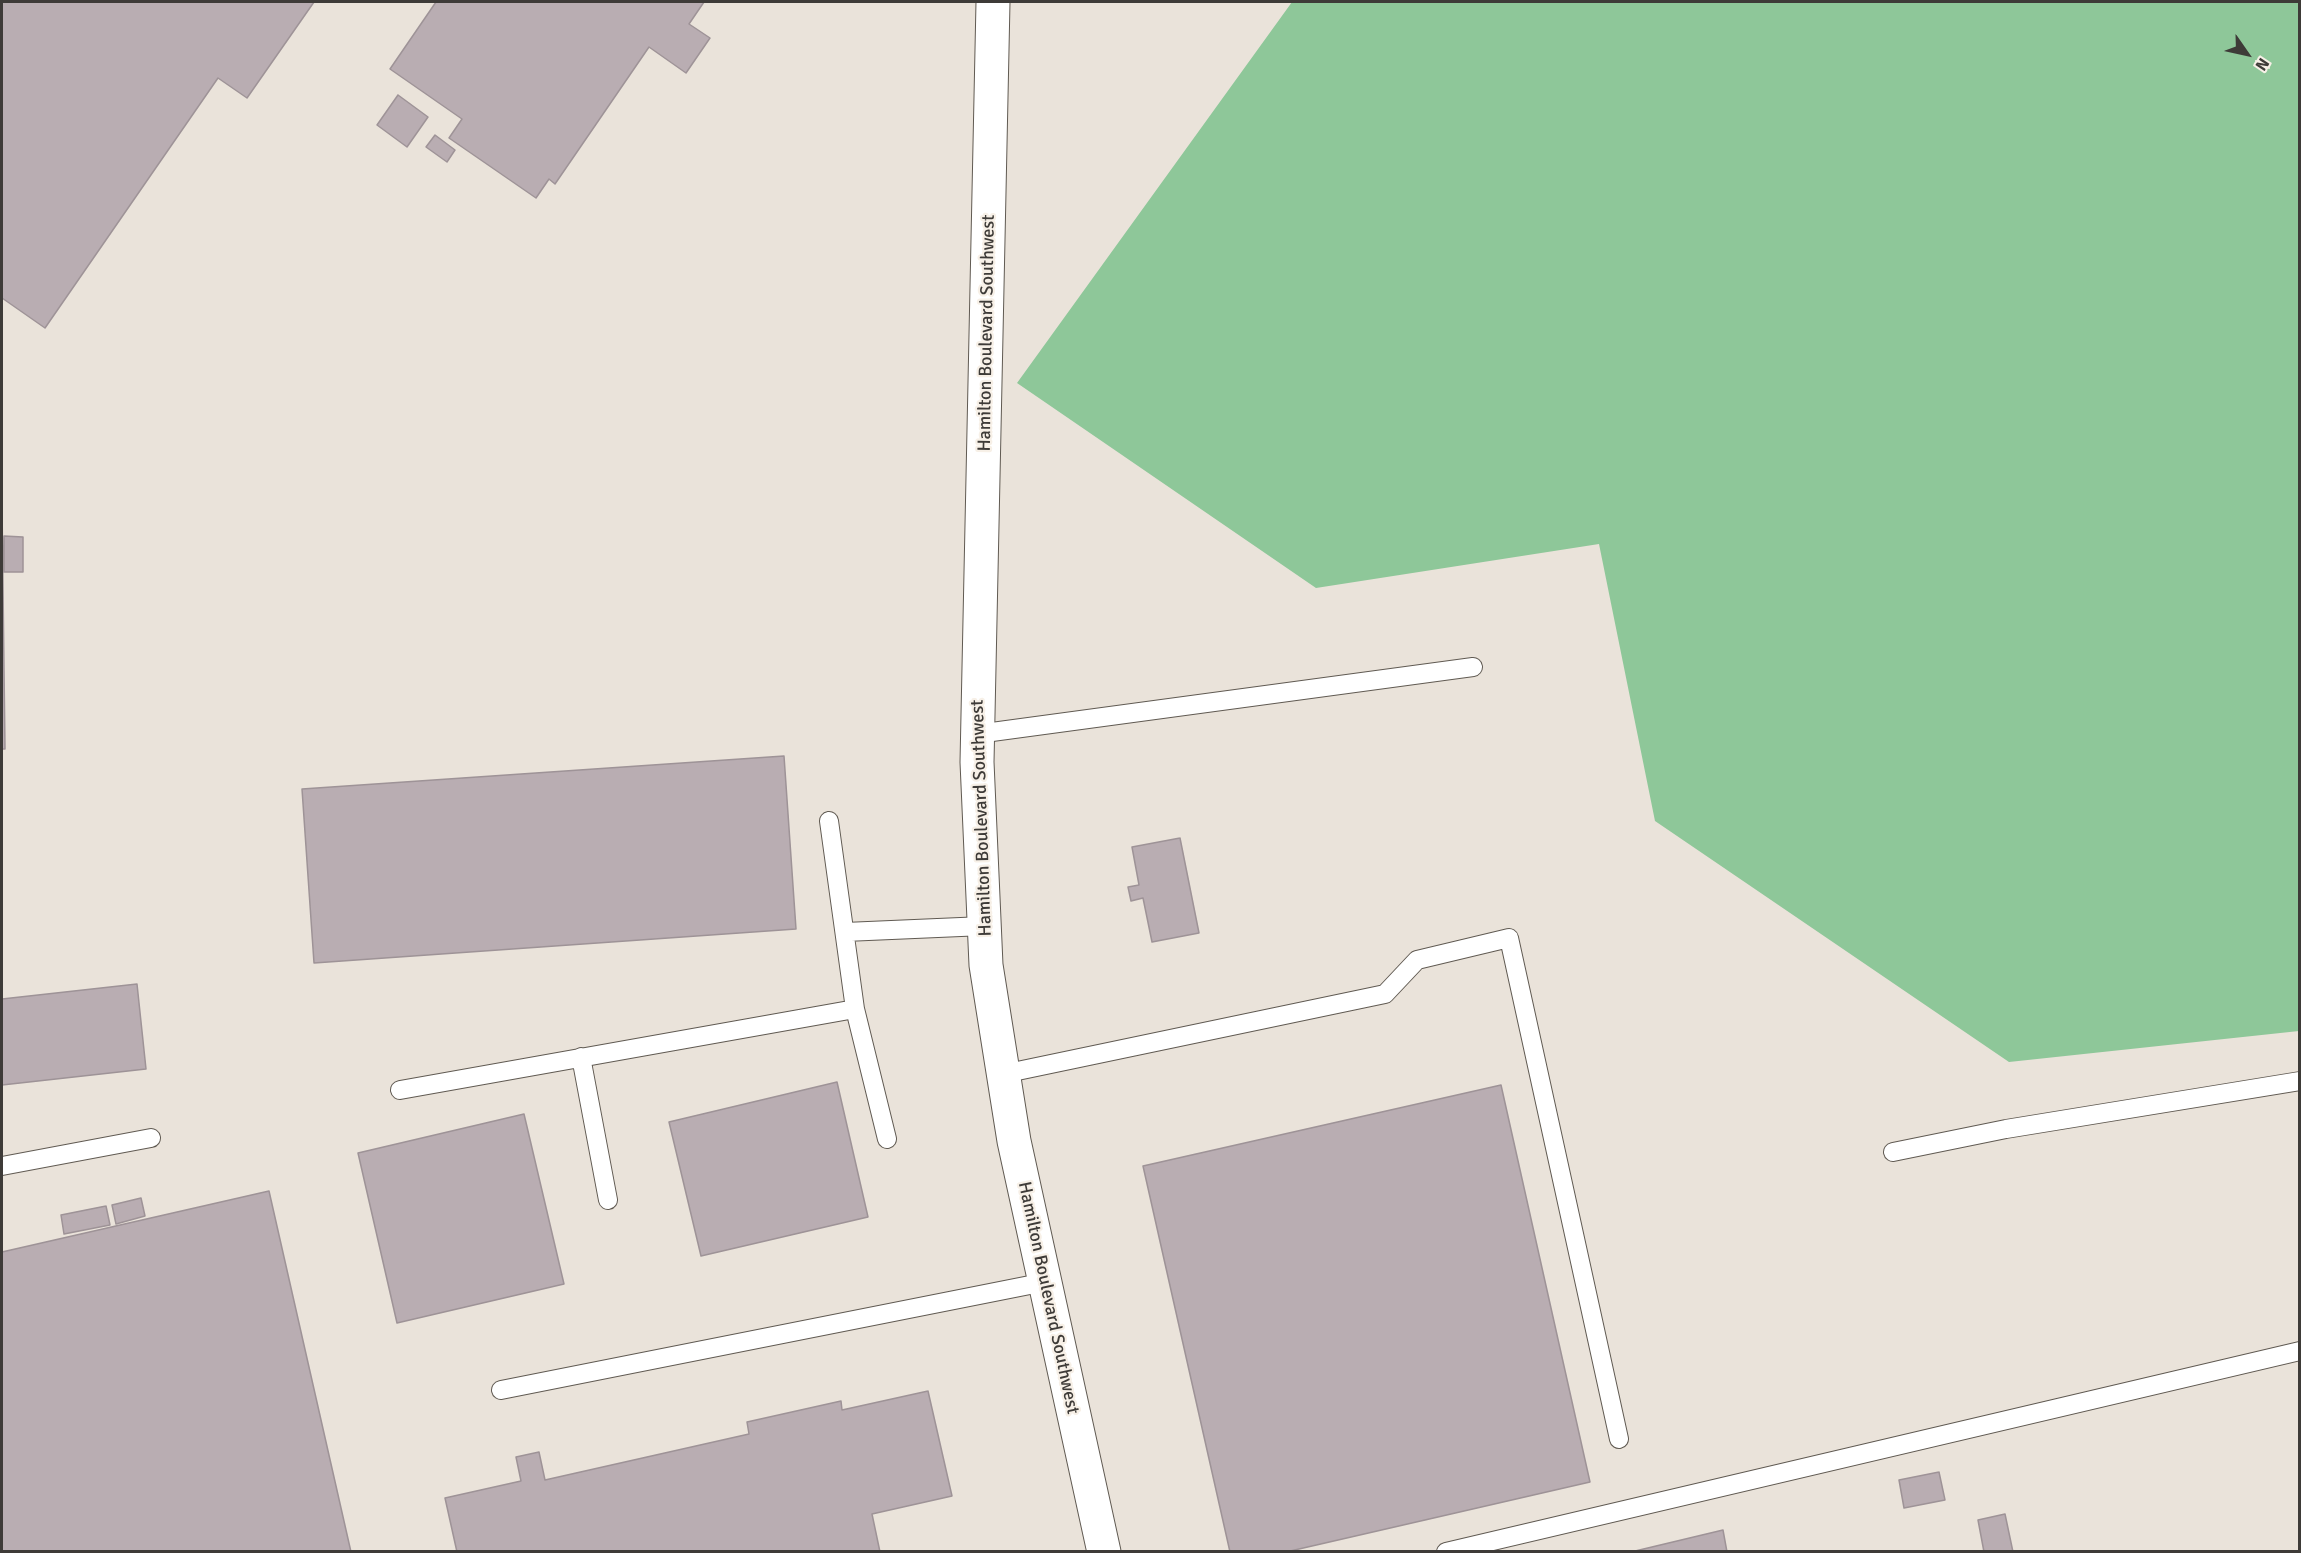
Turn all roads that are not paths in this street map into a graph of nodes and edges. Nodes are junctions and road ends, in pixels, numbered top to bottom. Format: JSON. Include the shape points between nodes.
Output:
{"nodes":[{"id":1,"x":993,"y":2,"type":"edge"},
{"id":2,"x":1473,"y":667,"type":"dead end"},
{"id":3,"x":977,"y":734,"type":"junction"},
{"id":4,"x":830,"y":821,"type":"dead end"},
{"id":5,"x":984,"y":926,"type":"junction"},
{"id":6,"x":845,"y":932,"type":"junction"},
{"id":7,"x":855,"y":1009,"type":"junction"},
{"id":8,"x":581,"y":1058,"type":"junction"},
{"id":9,"x":1003,"y":1074,"type":"junction"},
{"id":10,"x":2300,"y":1081,"type":"edge"},
{"id":11,"x":400,"y":1090,"type":"dead end"},
{"id":12,"x":151,"y":1138,"type":"dead end"},
{"id":13,"x":887,"y":1139,"type":"dead end"},
{"id":14,"x":1893,"y":1152,"type":"dead end"},
{"id":15,"x":2,"y":1166,"type":"edge"},
{"id":16,"x":608,"y":1200,"type":"dead end"},
{"id":17,"x":1045,"y":1282,"type":"junction"},
{"id":18,"x":2300,"y":1351,"type":"edge"},
{"id":19,"x":501,"y":1390,"type":"dead end"},
{"id":20,"x":1619,"y":1439,"type":"dead end"},
{"id":21,"x":1104,"y":1551,"type":"edge"},
{"id":22,"x":1446,"y":1551,"type":"edge"}],
"edges":[{"from":1,"to":3,"type":"street","name":"Hamilton Boulevard Southwest"},
{"from":2,"to":3,"type":"lane"},
{"from":3,"to":5,"type":"street","name":"Hamilton Boulevard Southwest"},
{"from":4,"to":6,"type":"lane"},
{"from":5,"to":6,"type":"lane"},
{"from":5,"to":9,"type":"street","name":"Hamilton Boulevard Southwest"},
{"from":6,"to":7,"type":"lane"},
{"from":7,"to":8,"type":"lane"},
{"from":7,"to":13,"type":"lane"},
{"from":8,"to":11,"type":"lane"},
{"from":8,"to":16,"type":"lane"},
{"from":9,"to":17,"type":"street","name":"Hamilton Boulevard Southwest"},
{"from":9,"to":20,"type":"lane","via":[[1385,994],[1417,960],[1509,938]]},
{"from":10,"to":14,"type":"lane","via":[[2006,1129]]},
{"from":12,"to":15,"type":"lane"},
{"from":17,"to":19,"type":"lane"},
{"from":17,"to":21,"type":"street","name":"Hamilton Boulevard Southwest"},
{"from":18,"to":22,"type":"lane"}]}
